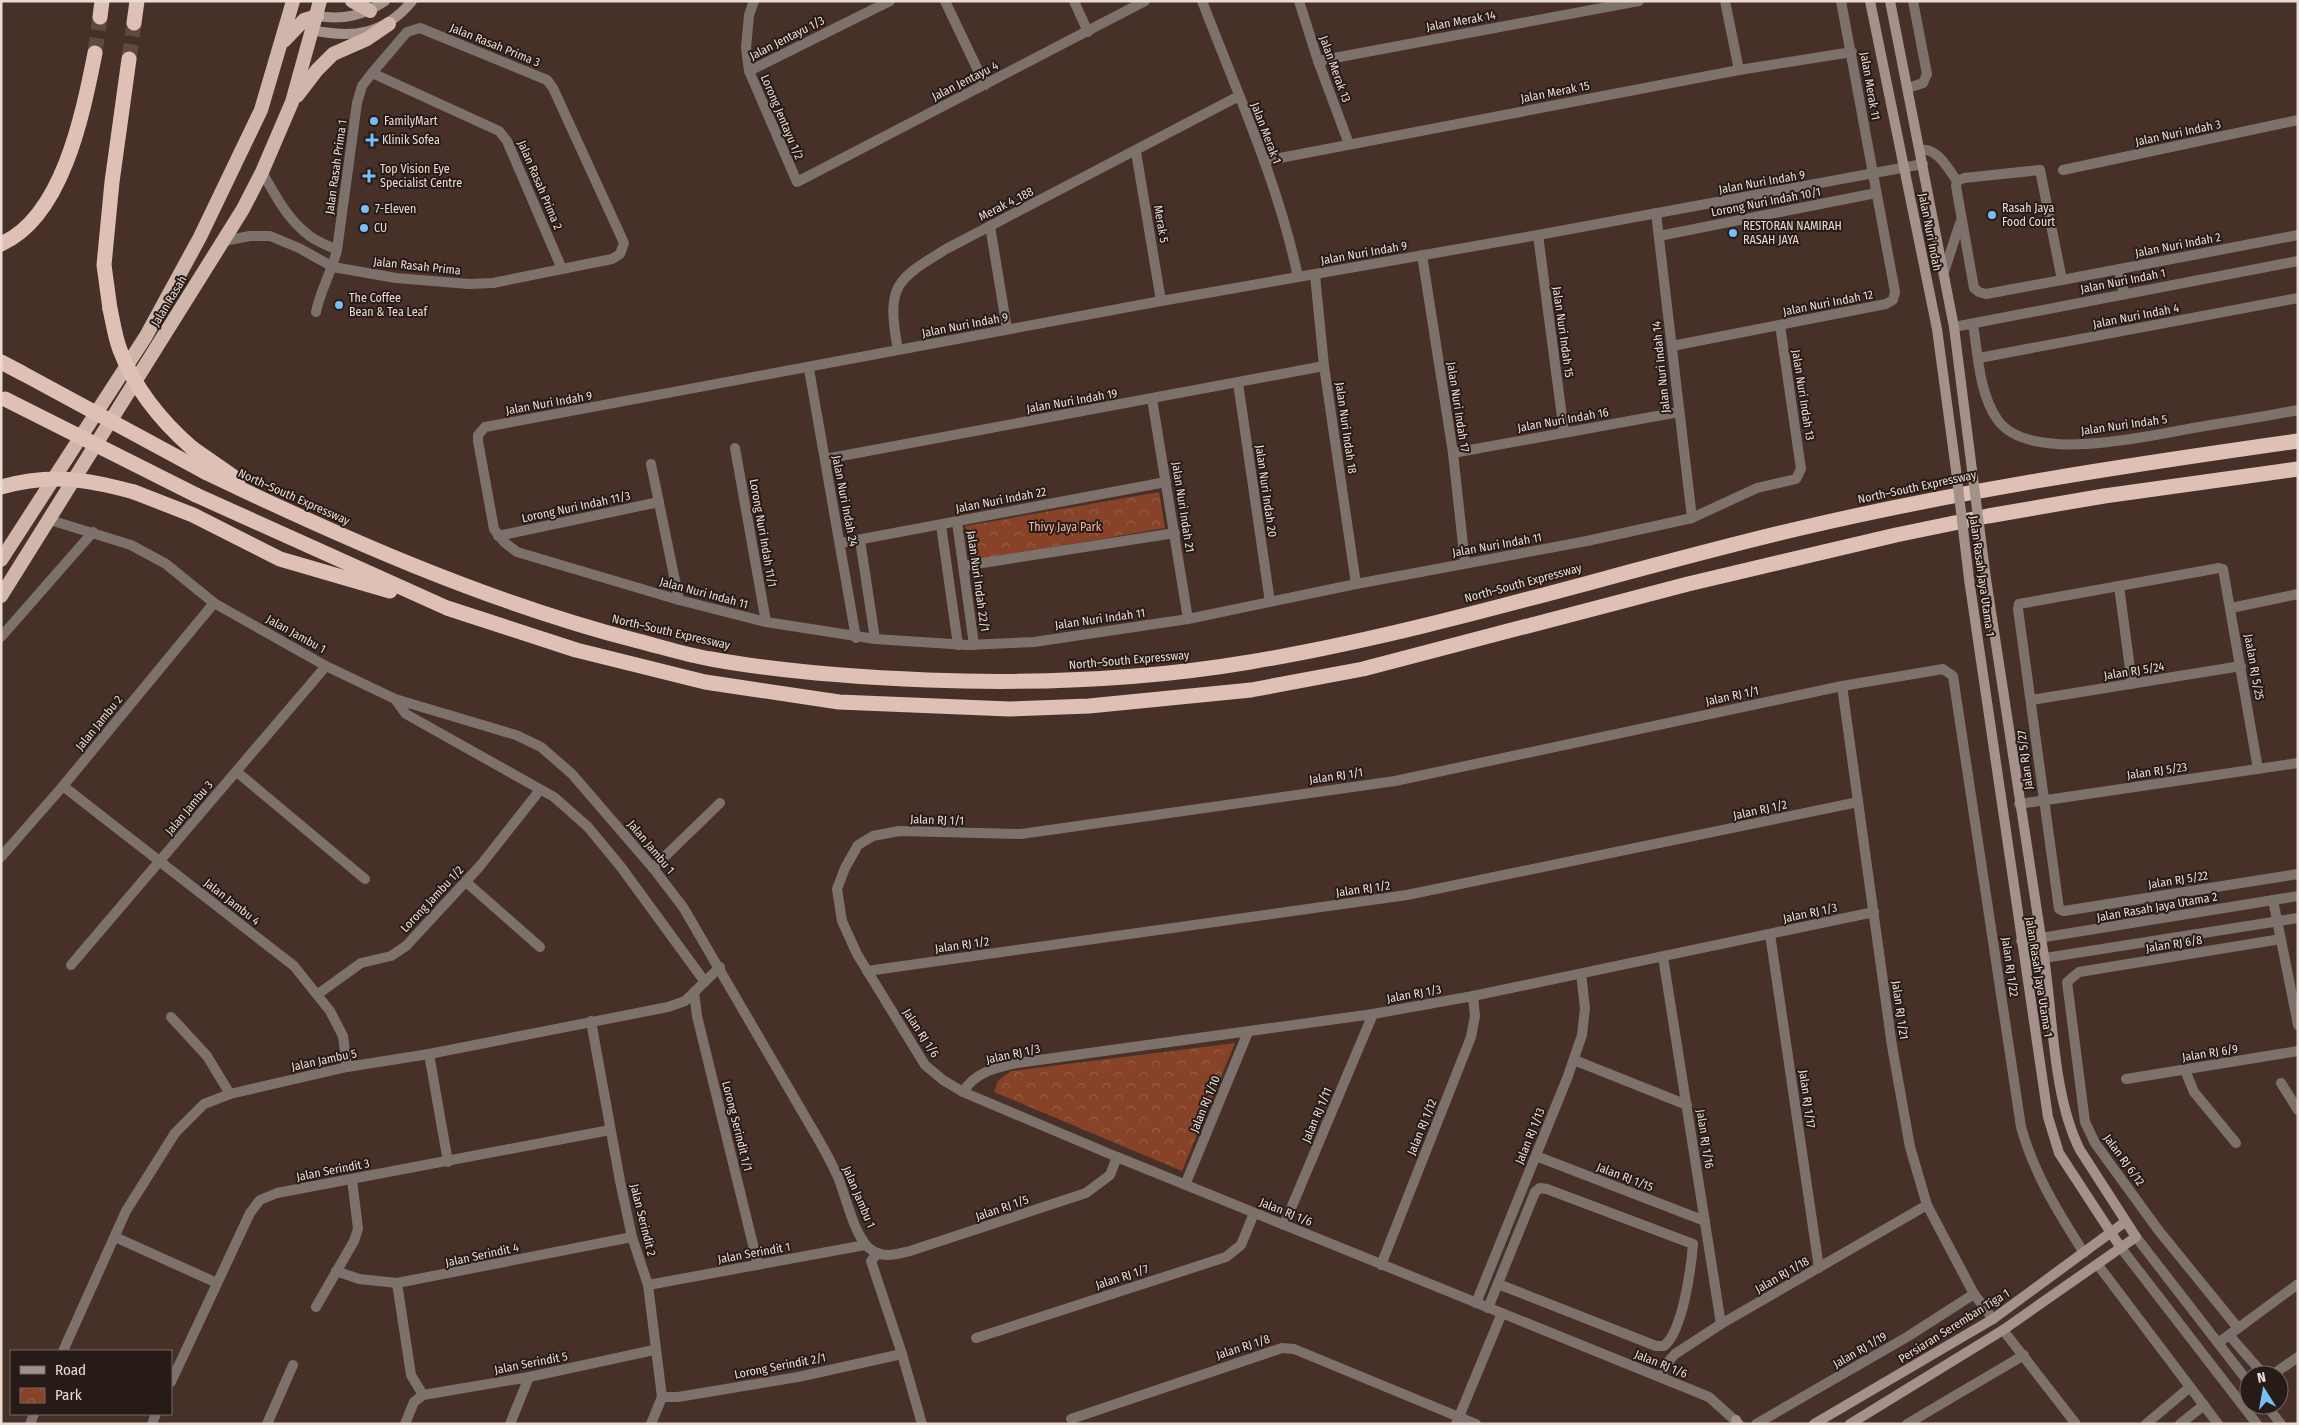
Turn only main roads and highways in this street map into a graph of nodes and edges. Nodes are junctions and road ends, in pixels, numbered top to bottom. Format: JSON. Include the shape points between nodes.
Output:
{"nodes":[{"id":1,"x":102,"y":1,"type":"edge"},
{"id":2,"x":137,"y":1,"type":"edge"},
{"id":3,"x":294,"y":1,"type":"edge"},
{"id":4,"x":299,"y":1,"type":"edge"},
{"id":5,"x":320,"y":1,"type":"edge"},
{"id":6,"x":352,"y":1,"type":"edge"},
{"id":7,"x":385,"y":1,"type":"edge"},
{"id":8,"x":412,"y":1,"type":"edge"},
{"id":9,"x":1870,"y":1,"type":"edge"},
{"id":10,"x":1890,"y":1,"type":"edge"},
{"id":11,"x":370,"y":11,"type":"junction"},
{"id":12,"x":100,"y":17,"type":"tunnel mouth"},
{"id":13,"x":311,"y":22,"type":"junction"},
{"id":14,"x":134,"y":23,"type":"tunnel mouth"},
{"id":15,"x":389,"y":24,"type":"junction"},
{"id":16,"x":282,"y":43,"type":"junction"},
{"id":17,"x":95,"y":53,"type":"tunnel mouth"},
{"id":18,"x":129,"y":59,"type":"tunnel mouth"},
{"id":19,"x":292,"y":102,"type":"junction"},
{"id":20,"x":1,"y":244,"type":"edge"},
{"id":21,"x":1,"y":362,"type":"edge"},
{"id":22,"x":3,"y":398,"type":"edge"},
{"id":23,"x":2298,"y":441,"type":"edge"},
{"id":24,"x":2298,"y":469,"type":"edge"},
{"id":25,"x":1956,"y":470,"type":"joint"},
{"id":26,"x":1972,"y":470,"type":"joint"},
{"id":27,"x":1,"y":487,"type":"edge"},
{"id":28,"x":305,"y":520,"type":"junction"},
{"id":29,"x":1,"y":560,"type":"edge"},
{"id":30,"x":1,"y":596,"type":"edge"},
{"id":31,"x":447,"y":608,"type":"junction"},
{"id":32,"x":2125,"y":1222,"type":"junction"},
{"id":33,"x":2111,"y":1233,"type":"junction"},
{"id":34,"x":2121,"y":1248,"type":"junction"},
{"id":35,"x":1993,"y":1319,"type":"junction"},
{"id":36,"x":2003,"y":1330,"type":"junction"},
{"id":37,"x":1814,"y":1424,"type":"edge"},
{"id":38,"x":1850,"y":1424,"type":"edge"}],
"edges":[{"from":1,"to":12,"type":"highway"},
{"from":2,"to":14,"type":"highway"},
{"from":3,"to":16,"type":"highway","name":"Jalan Rasah"},
{"from":4,"to":13,"type":"highway"},
{"from":5,"to":13,"type":"highway","name":"Jalan Rasah"},
{"from":6,"to":11,"type":"highway"},
{"from":7,"to":11,"type":"main road"},
{"from":8,"to":15,"type":"main road"},
{"from":9,"to":25,"type":"main road","name":"Jalan Nuri Indah","via":[[1937,329]]},
{"from":10,"to":26,"type":"main road","name":"Jalan Nuri Indah","via":[[1954,327]]},
{"from":11,"to":13,"type":"main road","via":[[357,16]]},
{"from":13,"to":15,"type":"main road","via":[[334,35],[367,32]]},
{"from":13,"to":16,"type":"highway"},
{"from":13,"to":19,"type":"highway","name":"Jalan Rasah"},
{"from":15,"to":19,"type":"highway","via":[[367,39],[333,54]]},
{"from":16,"to":29,"type":"highway","name":"Jalan Rasah","via":[[261,110],[200,237],[146,336]]},
{"from":17,"to":20,"type":"highway","via":[[84,110],[49,200],[32,224]]},
{"from":18,"to":28,"type":"highway","bridge":true,"via":[[104,265],[120,349],[160,417],[192,448]]},
{"from":19,"to":30,"type":"highway","name":"Jalan Rasah","via":[[262,172],[224,241]]},
{"from":21,"to":28,"type":"highway","name":"North–South Expressway","bridge":true,"via":[[205,472]]},
{"from":22,"to":31,"type":"highway","bridge":true,"via":[[196,496]]},
{"from":23,"to":28,"type":"highway","name":"North–South Expressway","via":[[2097,469],[1890,508],[1767,536],[1369,639],[1249,663],[1111,678],[1010,683],[839,677],[709,659],[583,626],[476,590]]},
{"from":24,"to":31,"type":"highway","via":[[2104,496],[1904,533],[1688,584],[1354,670],[1251,690],[1089,706],[1009,709],[840,702],[705,682],[576,650]]},
{"from":25,"to":33,"type":"main road","name":"Jalan Rasah Jaya Utama 1","bridge":true,"via":[[2048,1117],[2059,1153]]},
{"from":26,"to":32,"type":"main road","name":"Jalan Rasah Jaya Utama 1","bridge":true,"via":[[2064,1106],[2072,1135]]},
{"from":27,"to":31,"type":"highway","bridge":true,"via":[[47,479],[81,479],[134,492],[193,515],[280,558]]},
{"from":32,"to":33,"type":"main road","name":"Persiaran Seremban Tiga 1"},
{"from":32,"to":34,"type":"main road","name":"Jalan Rasah Jaya Utama 1","via":[[2136,1237]]},
{"from":33,"to":34,"type":"main road","name":"Jalan Rasah Jaya Utama 1"},
{"from":33,"to":35,"type":"main road","name":"Persiaran Seremban Tiga 1"},
{"from":34,"to":36,"type":"main road"},
{"from":35,"to":36,"type":"main road"},
{"from":35,"to":37,"type":"main road","name":"Persiaran Seremban Tiga 1"},
{"from":36,"to":38,"type":"main road"}]}
